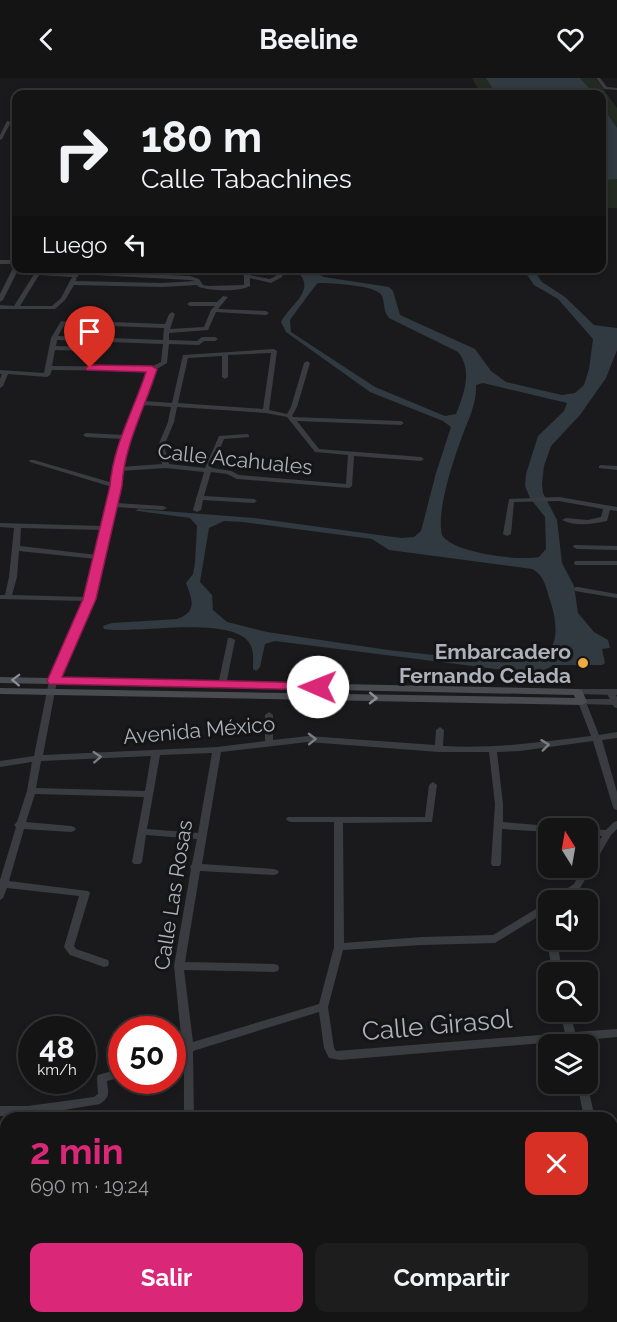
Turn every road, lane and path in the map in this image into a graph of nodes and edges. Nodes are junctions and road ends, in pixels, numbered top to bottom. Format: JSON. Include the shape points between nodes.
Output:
{"nodes":[{"id":1,"x":598,"y":78,"type":"edge"},
{"id":2,"x":617,"y":89,"type":"edge"},
{"id":3,"x":9,"y":122,"type":"dead end"},
{"id":4,"x":0,"y":139,"type":"edge"},
{"id":5,"x":14,"y":273,"type":"edge"},
{"id":6,"x":39,"y":273,"type":"edge"},
{"id":7,"x":78,"y":273,"type":"edge"},
{"id":8,"x":244,"y":273,"type":"edge"},
{"id":9,"x":280,"y":273,"type":"edge"},
{"id":10,"x":247,"y":276,"type":"junction"},
{"id":11,"x":72,"y":283,"type":"junction"},
{"id":12,"x":198,"y":283,"type":"junction"},
{"id":13,"x":225,"y":297,"type":"dead end"},
{"id":14,"x":0,"y":300,"type":"edge"},
{"id":15,"x":190,"y":304,"type":"dead end"},
{"id":16,"x":219,"y":304,"type":"junction"},
{"id":17,"x":0,"y":307,"type":"edge"},
{"id":18,"x":16,"y":307,"type":"junction"},
{"id":19,"x":214,"y":310,"type":"junction"},
{"id":20,"x":266,"y":313,"type":"dead end"},
{"id":21,"x":172,"y":314,"type":"dead end"},
{"id":22,"x":63,"y":322,"type":"dead end"},
{"id":23,"x":111,"y":324,"type":"dead end"},
{"id":24,"x":167,"y":328,"type":"junction"},
{"id":25,"x":54,"y":338,"type":"junction"},
{"id":26,"x":215,"y":339,"type":"dead end"},
{"id":27,"x":166,"y":341,"type":"junction"},
{"id":28,"x":52,"y":348,"type":"junction"},
{"id":29,"x":88,"y":349,"type":"dead end"},
{"id":30,"x":225,"y":354,"type":"junction"},
{"id":31,"x":307,"y":363,"type":"dead end"},
{"id":32,"x":50,"y":368,"type":"junction"},
{"id":33,"x":152,"y":369,"type":"junction"},
{"id":34,"x":3,"y":373,"type":"edge"},
{"id":35,"x":225,"y":377,"type":"dead end"},
{"id":36,"x":0,"y":386,"type":"edge"},
{"id":37,"x":141,"y":403,"type":"junction"},
{"id":38,"x":174,"y":405,"type":"junction"},
{"id":39,"x":266,"y":411,"type":"junction"},
{"id":40,"x":290,"y":418,"type":"junction"},
{"id":41,"x":401,"y":423,"type":"dead end"},
{"id":42,"x":86,"y":435,"type":"dead end"},
{"id":43,"x":247,"y":436,"type":"dead end"},
{"id":44,"x":126,"y":437,"type":"junction"},
{"id":45,"x":351,"y":453,"type":"junction"},
{"id":46,"x":421,"y":459,"type":"dead end"},
{"id":47,"x":32,"y":461,"type":"dead end"},
{"id":48,"x":166,"y":465,"type":"junction"},
{"id":49,"x":601,"y":467,"type":"dead end"},
{"id":50,"x":617,"y":468,"type":"edge"},
{"id":51,"x":117,"y":469,"type":"junction"},
{"id":52,"x":208,"y":469,"type":"junction"},
{"id":53,"x":116,"y":486,"type":"junction"},
{"id":54,"x":199,"y":498,"type":"junction"},
{"id":55,"x":254,"y":501,"type":"dead end"},
{"id":56,"x":112,"y":505,"type":"junction"},
{"id":57,"x":607,"y":507,"type":"junction"},
{"id":58,"x":163,"y":508,"type":"dead end"},
{"id":59,"x":617,"y":509,"type":"edge"},
{"id":60,"x":197,"y":510,"type":"dead end"},
{"id":61,"x":566,"y":520,"type":"dead end"},
{"id":62,"x":0,"y":525,"type":"edge"},
{"id":63,"x":18,"y":525,"type":"junction"},
{"id":64,"x":105,"y":528,"type":"junction"},
{"id":65,"x":507,"y":534,"type":"dead end"},
{"id":66,"x":577,"y":547,"type":"dead end"},
{"id":67,"x":16,"y":548,"type":"junction"},
{"id":68,"x":617,"y":548,"type":"edge"},
{"id":69,"x":99,"y":556,"type":"junction"},
{"id":70,"x":578,"y":563,"type":"dead end"},
{"id":71,"x":617,"y":563,"type":"edge"},
{"id":72,"x":578,"y":589,"type":"dead end"},
{"id":73,"x":617,"y":596,"type":"edge"},
{"id":74,"x":4,"y":597,"type":"edge"},
{"id":75,"x":90,"y":599,"type":"junction"},
{"id":76,"x":231,"y":640,"type":"dead end"},
{"id":77,"x":312,"y":662,"type":"dead end"},
{"id":78,"x":0,"y":680,"type":"edge"},
{"id":79,"x":222,"y":685,"type":"junction"},
{"id":80,"x":52,"y":686,"type":"junction"},
{"id":81,"x":318,"y":687,"type":"junction"},
{"id":82,"x":0,"y":691,"type":"edge"},
{"id":83,"x":580,"y":697,"type":"junction"},
{"id":84,"x":615,"y":699,"type":"edge"},
{"id":85,"x":269,"y":715,"type":"dead end"},
{"id":86,"x":440,"y":730,"type":"dead end"},
{"id":87,"x":617,"y":735,"type":"edge"},
{"id":88,"x":597,"y":739,"type":"junction"},
{"id":89,"x":269,"y":742,"type":"junction"},
{"id":90,"x":439,"y":749,"type":"junction"},
{"id":91,"x":217,"y":750,"type":"junction"},
{"id":92,"x":493,"y":750,"type":"junction"},
{"id":93,"x":156,"y":754,"type":"junction"},
{"id":94,"x":39,"y":758,"type":"junction"},
{"id":95,"x":0,"y":764,"type":"edge"},
{"id":96,"x":433,"y":785,"type":"dead end"},
{"id":97,"x":31,"y":791,"type":"junction"},
{"id":98,"x":149,"y":794,"type":"junction"},
{"id":99,"x":617,"y":807,"type":"edge"},
{"id":100,"x":291,"y":819,"type":"dead end"},
{"id":101,"x":338,"y":819,"type":"junction"},
{"id":102,"x":617,"y":824,"type":"edge"},
{"id":103,"x":19,"y":825,"type":"junction"},
{"id":104,"x":498,"y":825,"type":"junction"},
{"id":105,"x":538,"y":828,"type":"edge"},
{"id":106,"x":71,"y":829,"type":"dead end"},
{"id":107,"x":143,"y":832,"type":"junction"},
{"id":108,"x":598,"y":832,"type":"edge"},
{"id":109,"x":609,"y":833,"type":"junction"},
{"id":110,"x":201,"y":836,"type":"junction"},
{"id":111,"x":136,"y":862,"type":"dead end"},
{"id":112,"x":496,"y":864,"type":"dead end"},
{"id":113,"x":195,"y":867,"type":"junction"},
{"id":114,"x":274,"y":872,"type":"dead end"},
{"id":115,"x":3,"y":884,"type":"junction"},
{"id":116,"x":571,"y":890,"type":"edge"},
{"id":117,"x":0,"y":896,"type":"edge"},
{"id":118,"x":538,"y":911,"type":"edge"},
{"id":119,"x":339,"y":947,"type":"junction"},
{"id":120,"x":104,"y":963,"type":"dead end"},
{"id":121,"x":179,"y":966,"type":"junction"},
{"id":122,"x":274,"y":968,"type":"dead end"},
{"id":123,"x":323,"y":1007,"type":"junction"},
{"id":124,"x":617,"y":1033,"type":"edge"},
{"id":125,"x":598,"y":1036,"type":"edge"},
{"id":126,"x":538,"y":1042,"type":"edge"},
{"id":127,"x":188,"y":1053,"type":"junction"},
{"id":128,"x":108,"y":1076,"type":"edge"},
{"id":129,"x":585,"y":1094,"type":"edge"},
{"id":130,"x":0,"y":1112,"type":"edge"},
{"id":131,"x":189,"y":1112,"type":"edge"},
{"id":132,"x":589,"y":1112,"type":"edge"}],
"edges":[{"from":1,"to":2,"type":"street","via":[[606,88]]},
{"from":3,"to":4,"type":"street"},
{"from":5,"to":14,"type":"street"},
{"from":6,"to":18,"type":"street"},
{"from":7,"to":11,"type":"street"},
{"from":7,"to":12,"type":"street","via":[[190,278]]},
{"from":8,"to":10,"type":"street"},
{"from":9,"to":10,"type":"street","via":[[271,281]]},
{"from":10,"to":12,"type":"street","via":[[244,287],[208,288]]},
{"from":11,"to":12,"type":"street"},
{"from":11,"to":18,"type":"street","via":[[53,308]]},
{"from":13,"to":16,"type":"street"},
{"from":15,"to":16,"type":"street"},
{"from":16,"to":19,"type":"street"},
{"from":17,"to":18,"type":"street"},
{"from":19,"to":20,"type":"street"},
{"from":19,"to":24,"type":"street","via":[[206,329]]},
{"from":21,"to":24,"type":"street"},
{"from":22,"to":25,"type":"street"},
{"from":23,"to":24,"type":"street"},
{"from":24,"to":27,"type":"street"},
{"from":25,"to":27,"type":"street"},
{"from":25,"to":28,"type":"street"},
{"from":26,"to":27,"type":"street","via":[[202,339],[200,343]]},
{"from":27,"to":33,"type":"street","via":[[164,363]]},
{"from":28,"to":29,"type":"street"},
{"from":28,"to":32,"type":"street"},
{"from":30,"to":35,"type":"street"},
{"from":30,"to":38,"type":"street","via":[[185,356]]},
{"from":30,"to":39,"type":"street","via":[[274,351]]},
{"from":31,"to":40,"type":"street"},
{"from":32,"to":33,"type":"street"},
{"from":32,"to":34,"type":"street","via":[[43,375]]},
{"from":33,"to":37,"type":"street"},
{"from":34,"to":36,"type":"street"},
{"from":37,"to":38,"type":"street"},
{"from":37,"to":44,"type":"street"},
{"from":38,"to":39,"type":"street"},
{"from":38,"to":48,"type":"street","via":[[161,446]]},
{"from":39,"to":40,"type":"street"},
{"from":40,"to":41,"type":"street"},
{"from":40,"to":45,"type":"street","via":[[317,451]]},
{"from":42,"to":44,"type":"street"},
{"from":43,"to":52,"type":"street","via":[[221,437]]},
{"from":44,"to":51,"type":"street"},
{"from":45,"to":46,"type":"street"},
{"from":45,"to":52,"type":"street","name":"Calle Acahuales","via":[[349,486],[237,477]]},
{"from":47,"to":53,"type":"street"},
{"from":48,"to":51,"type":"street","name":"Calle Acahuales"},
{"from":48,"to":52,"type":"street","name":"Calle Acahuales"},
{"from":49,"to":50,"type":"street"},
{"from":51,"to":53,"type":"street"},
{"from":52,"to":54,"type":"street"},
{"from":53,"to":56,"type":"street"},
{"from":54,"to":55,"type":"street"},
{"from":54,"to":60,"type":"street"},
{"from":56,"to":58,"type":"street"},
{"from":56,"to":64,"type":"street"},
{"from":57,"to":59,"type":"street"},
{"from":57,"to":61,"type":"street","via":[[604,519]]},
{"from":57,"to":65,"type":"street","via":[[511,500]]},
{"from":62,"to":63,"type":"street"},
{"from":63,"to":64,"type":"street"},
{"from":63,"to":67,"type":"street"},
{"from":64,"to":69,"type":"street"},
{"from":66,"to":68,"type":"street"},
{"from":67,"to":69,"type":"street"},
{"from":67,"to":74,"type":"street","via":[[14,577]]},
{"from":69,"to":75,"type":"street"},
{"from":70,"to":71,"type":"street"},
{"from":72,"to":73,"type":"street"},
{"from":74,"to":75,"type":"street"},
{"from":75,"to":80,"type":"street"},
{"from":76,"to":79,"type":"street"},
{"from":77,"to":81,"type":"street","via":[[319,663]]},
{"from":80,"to":78,"type":"main road","one_way":true},
{"from":79,"to":80,"type":"main road"},
{"from":79,"to":81,"type":"main road"},
{"from":80,"to":82,"type":"main road"},
{"from":80,"to":83,"type":"main road","one_way":true},
{"from":80,"to":94,"type":"street"},
{"from":81,"to":83,"type":"main road"},
{"from":83,"to":84,"type":"street"},
{"from":83,"to":88,"type":"street"},
{"from":85,"to":89,"type":"street"},
{"from":86,"to":90,"type":"street"},
{"from":87,"to":88,"type":"street","name":"Avenida México"},
{"from":92,"to":88,"type":"street","name":"Avenida México","one_way":true},
{"from":88,"to":99,"type":"street"},
{"from":89,"to":90,"type":"street","name":"Avenida México","one_way":true,"via":[[333,739]]},
{"from":89,"to":91,"type":"street","name":"Avenida México"},
{"from":90,"to":92,"type":"street","name":"Avenida México"},
{"from":91,"to":93,"type":"street","name":"Avenida México"},
{"from":91,"to":110,"type":"street","name":"Calle Las Rosas"},
{"from":92,"to":104,"type":"street","via":[[500,804]]},
{"from":94,"to":93,"type":"street","name":"Avenida México","one_way":true},
{"from":93,"to":98,"type":"street"},
{"from":94,"to":95,"type":"street","name":"Avenida México"},
{"from":94,"to":97,"type":"street"},
{"from":96,"to":101,"type":"street","via":[[429,820]]},
{"from":97,"to":98,"type":"street"},
{"from":97,"to":103,"type":"street"},
{"from":98,"to":107,"type":"street"},
{"from":100,"to":101,"type":"street"},
{"from":101,"to":119,"type":"street"},
{"from":102,"to":109,"type":"street"},
{"from":103,"to":106,"type":"street"},
{"from":103,"to":115,"type":"street"},
{"from":104,"to":105,"type":"street"},
{"from":104,"to":112,"type":"street"},
{"from":107,"to":110,"type":"street"},
{"from":107,"to":111,"type":"street"},
{"from":108,"to":109,"type":"street"},
{"from":109,"to":116,"type":"street"},
{"from":110,"to":113,"type":"street","name":"Calle Las Rosas"},
{"from":113,"to":114,"type":"street"},
{"from":113,"to":121,"type":"street","name":"Calle Las Rosas"},
{"from":115,"to":117,"type":"street"},
{"from":115,"to":120,"type":"street","via":[[85,893],[69,947]]},
{"from":118,"to":119,"type":"street","via":[[495,939]]},
{"from":119,"to":123,"type":"street"},
{"from":121,"to":122,"type":"street"},
{"from":121,"to":127,"type":"street","name":"Calle Las Rosas"},
{"from":123,"to":126,"type":"street","name":"Calle Girasol","via":[[329,1048],[340,1056]]},
{"from":123,"to":127,"type":"street"},
{"from":124,"to":125,"type":"street","name":"Calle Girasol"},
{"from":127,"to":131,"type":"street","name":"Calle Las Rosas"},
{"from":128,"to":130,"type":"street","via":[[102,1078],[103,1096],[96,1101]]},
{"from":129,"to":132,"type":"street"}]}
